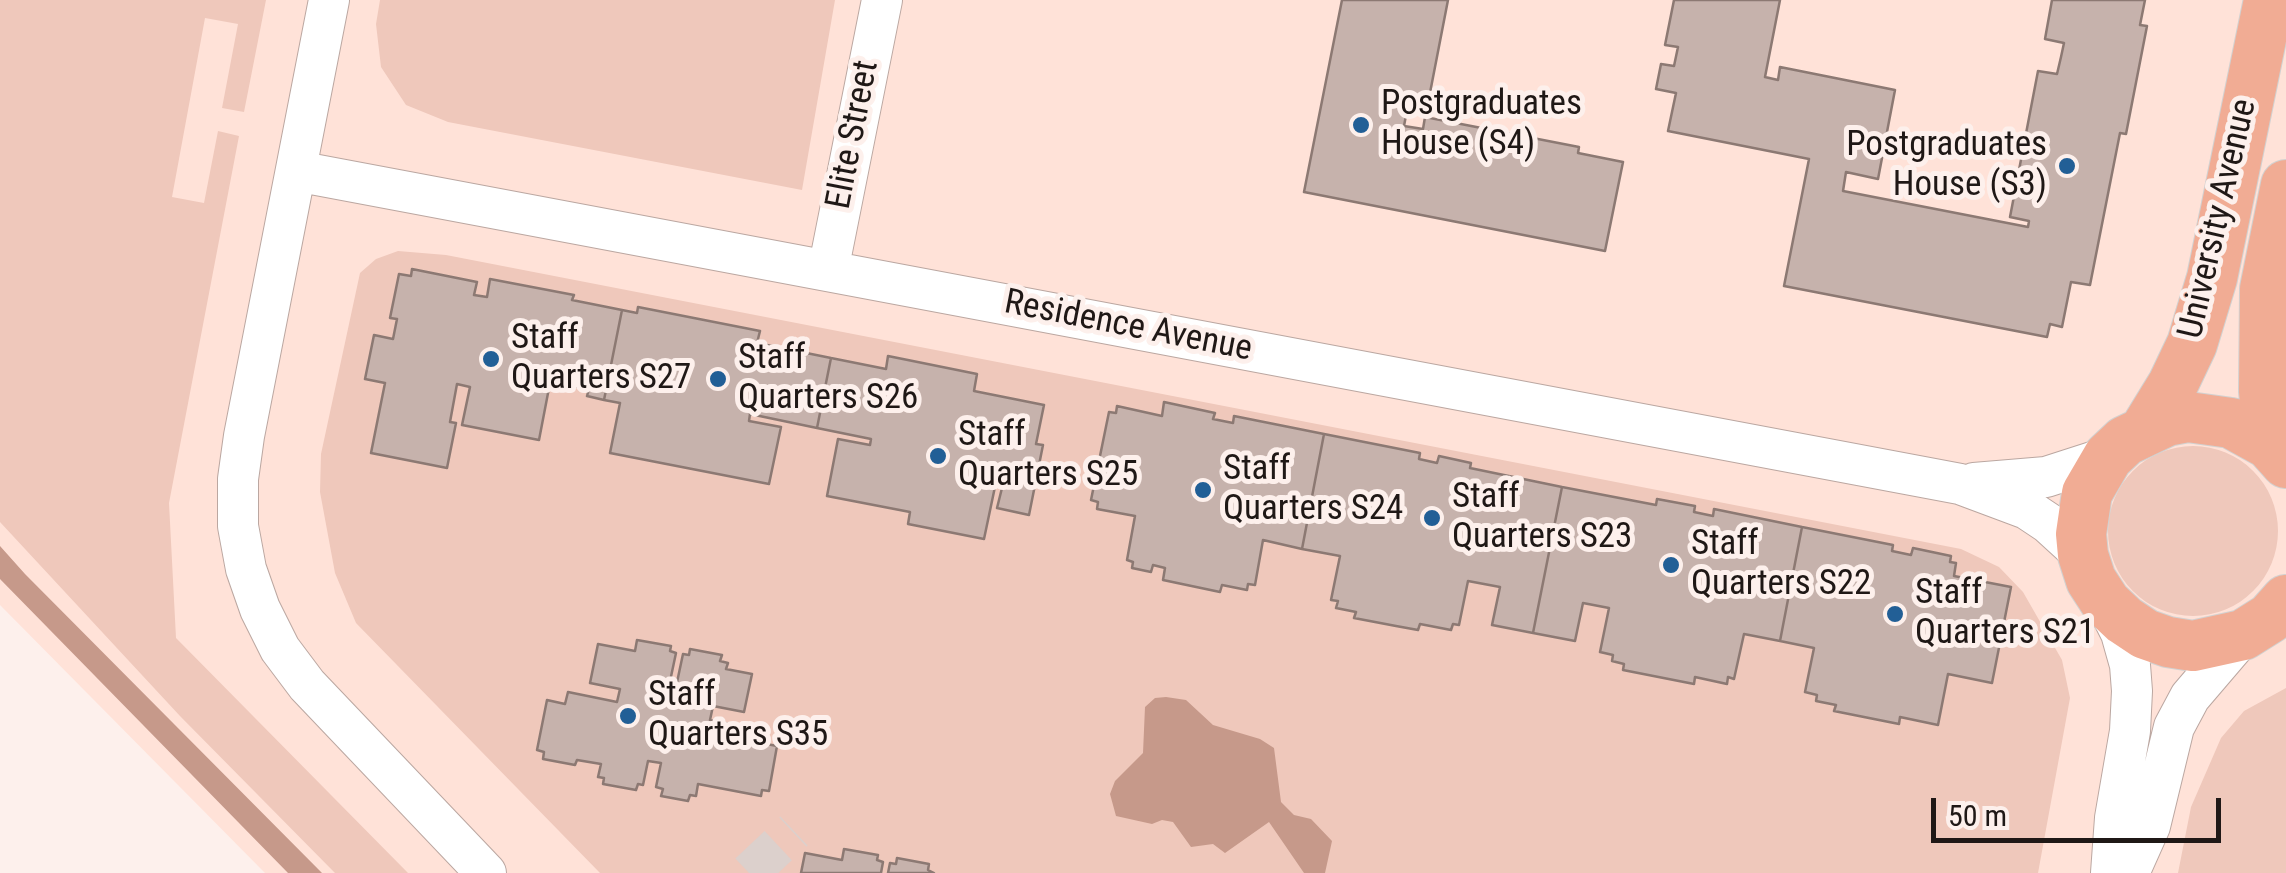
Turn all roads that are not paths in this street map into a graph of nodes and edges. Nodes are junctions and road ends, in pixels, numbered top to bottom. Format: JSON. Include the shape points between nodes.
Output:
{"nodes":[{"id":1,"x":329,"y":0,"type":"edge"},
{"id":2,"x":882,"y":0,"type":"edge"},
{"id":3,"x":2269,"y":0,"type":"edge"},
{"id":4,"x":296,"y":171,"type":"junction"},
{"id":5,"x":2286,"y":185,"type":"edge"},
{"id":6,"x":828,"y":270,"type":"junction"},
{"id":7,"x":2127,"y":443,"type":"junction"},
{"id":8,"x":2278,"y":454,"type":"edge"},
{"id":9,"x":1960,"y":484,"type":"junction"},
{"id":10,"x":2083,"y":554,"type":"junction"},
{"id":11,"x":2286,"y":600,"type":"edge"},
{"id":12,"x":2106,"y":603,"type":"junction"},
{"id":13,"x":2242,"y":636,"type":"junction"},
{"id":14,"x":486,"y":873,"type":"edge"},
{"id":15,"x":2111,"y":873,"type":"edge"},
{"id":16,"x":2129,"y":873,"type":"edge"}],
"edges":[{"from":1,"to":4,"type":"street"},
{"from":2,"to":6,"type":"street","name":"Elite Street"},
{"from":3,"to":7,"type":"main road","name":"University Avenue","via":[[2212,278],[2192,344],[2174,384]]},
{"from":4,"to":6,"type":"street","name":"Residence Avenue"},
{"from":4,"to":14,"type":"street","via":[[238,480],[246,569],[280,648],[306,685]]},
{"from":5,"to":8,"type":"main road","name":"University Avenue","via":[[2265,289],[2264,391]]},
{"from":6,"to":9,"type":"street","name":"Residence Avenue"},
{"from":7,"to":8,"type":"main road","via":[[2167,420],[2210,418],[2231,423]]},
{"from":7,"to":9,"type":"street","name":"Residence Avenue","via":[[2046,477]]},
{"from":7,"to":10,"type":"main road","name":"University Avenue","via":[[2087,493]]},
{"from":9,"to":10,"type":"street","name":"Residence Avenue","via":[[2027,509]]},
{"from":10,"to":12,"type":"main road"},
{"from":11,"to":13,"type":"main road"},
{"from":12,"to":13,"type":"main road","via":[[2134,627],[2168,642],[2194,646]]},
{"from":12,"to":15,"type":"street","via":[[2121,633],[2132,692]]},
{"from":13,"to":16,"type":"street","via":[[2174,726],[2150,826]]}]}
